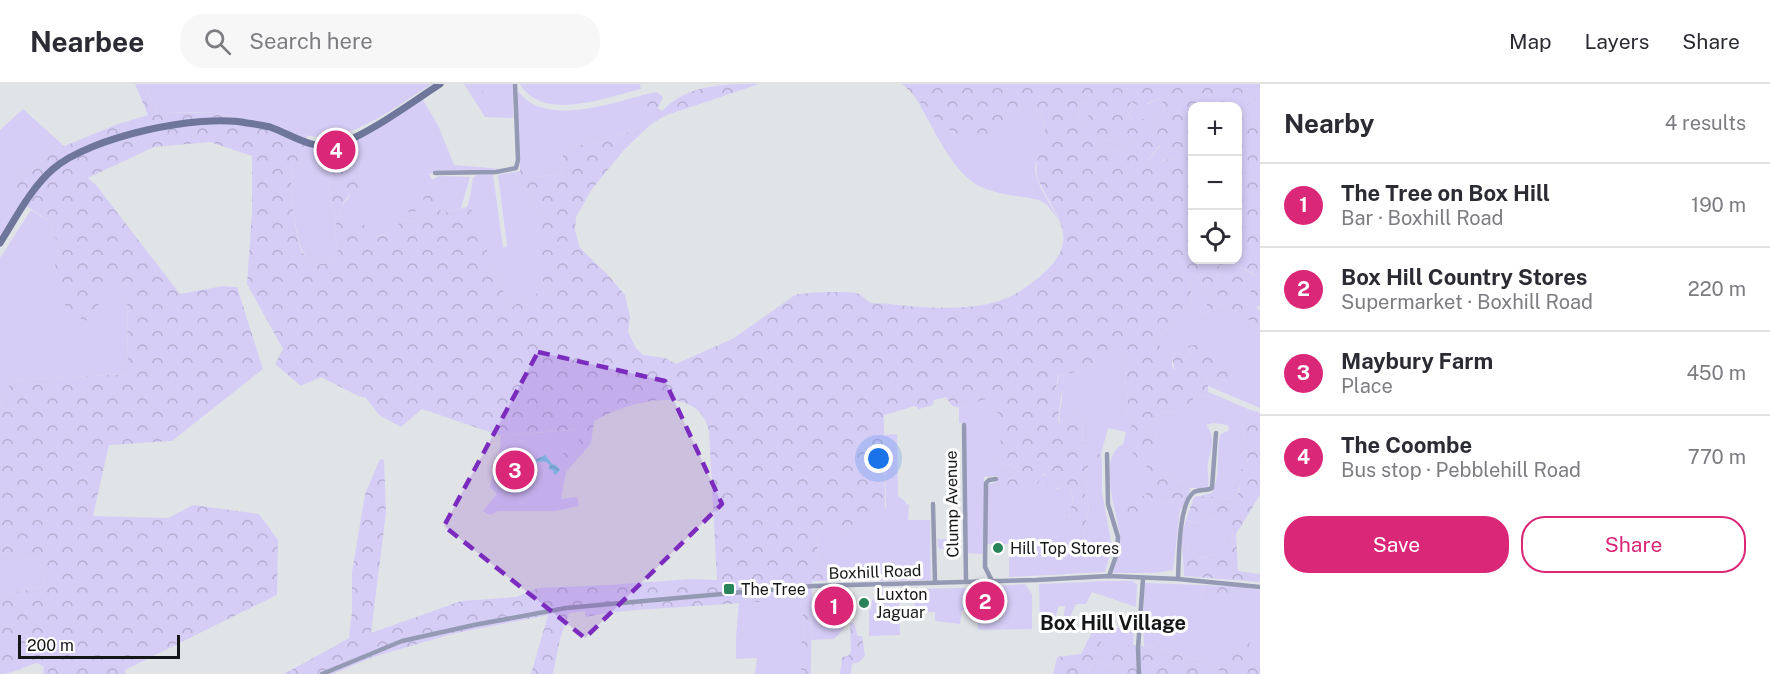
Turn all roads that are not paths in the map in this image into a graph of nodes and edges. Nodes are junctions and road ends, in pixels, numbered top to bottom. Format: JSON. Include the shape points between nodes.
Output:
{"nodes":[{"id":1,"x":440,"y":84,"type":"edge"},
{"id":2,"x":515,"y":84,"type":"edge"},
{"id":3,"x":435,"y":174,"type":"dead end"},
{"id":4,"x":0,"y":243,"type":"edge"},
{"id":5,"x":964,"y":425,"type":"dead end"},
{"id":6,"x":1216,"y":433,"type":"dead end"},
{"id":7,"x":1107,"y":454,"type":"dead end"},
{"id":8,"x":996,"y":479,"type":"dead end"},
{"id":9,"x":933,"y":504,"type":"dead end"},
{"id":10,"x":1109,"y":576,"type":"junction"},
{"id":11,"x":1143,"y":579,"type":"junction"},
{"id":12,"x":1178,"y":579,"type":"junction"},
{"id":13,"x":992,"y":581,"type":"junction"},
{"id":14,"x":935,"y":582,"type":"junction"},
{"id":15,"x":966,"y":582,"type":"junction"},
{"id":16,"x":1260,"y":587,"type":"edge"},
{"id":17,"x":322,"y":674,"type":"edge"},
{"id":18,"x":1139,"y":674,"type":"edge"}],
"edges":[{"from":1,"to":4,"type":"main road","via":[[370,128],[332,146],[315,145],[269,127],[239,121],[183,122],[124,137],[54,168],[34,190]]},
{"from":2,"to":3,"type":"street","via":[[516,168]]},
{"from":5,"to":15,"type":"street","name":"Clump Avenue"},
{"from":6,"to":12,"type":"street","via":[[1212,488],[1192,494],[1184,512]]},
{"from":7,"to":10,"type":"street","via":[[1108,504],[1118,537]]},
{"from":8,"to":13,"type":"street","via":[[986,483],[986,567]]},
{"from":9,"to":14,"type":"street"},
{"from":10,"to":11,"type":"street","name":"Boxhill Road"},
{"from":10,"to":13,"type":"street","name":"Boxhill Road"},
{"from":11,"to":12,"type":"street","name":"Boxhill Road"},
{"from":11,"to":18,"type":"street"},
{"from":12,"to":16,"type":"street","name":"Boxhill Road"},
{"from":13,"to":15,"type":"street","name":"Boxhill Road"},
{"from":14,"to":15,"type":"street","name":"Boxhill Road"},
{"from":14,"to":17,"type":"street","name":"Boxhill Road","via":[[813,586],[567,608],[402,641]]}]}
